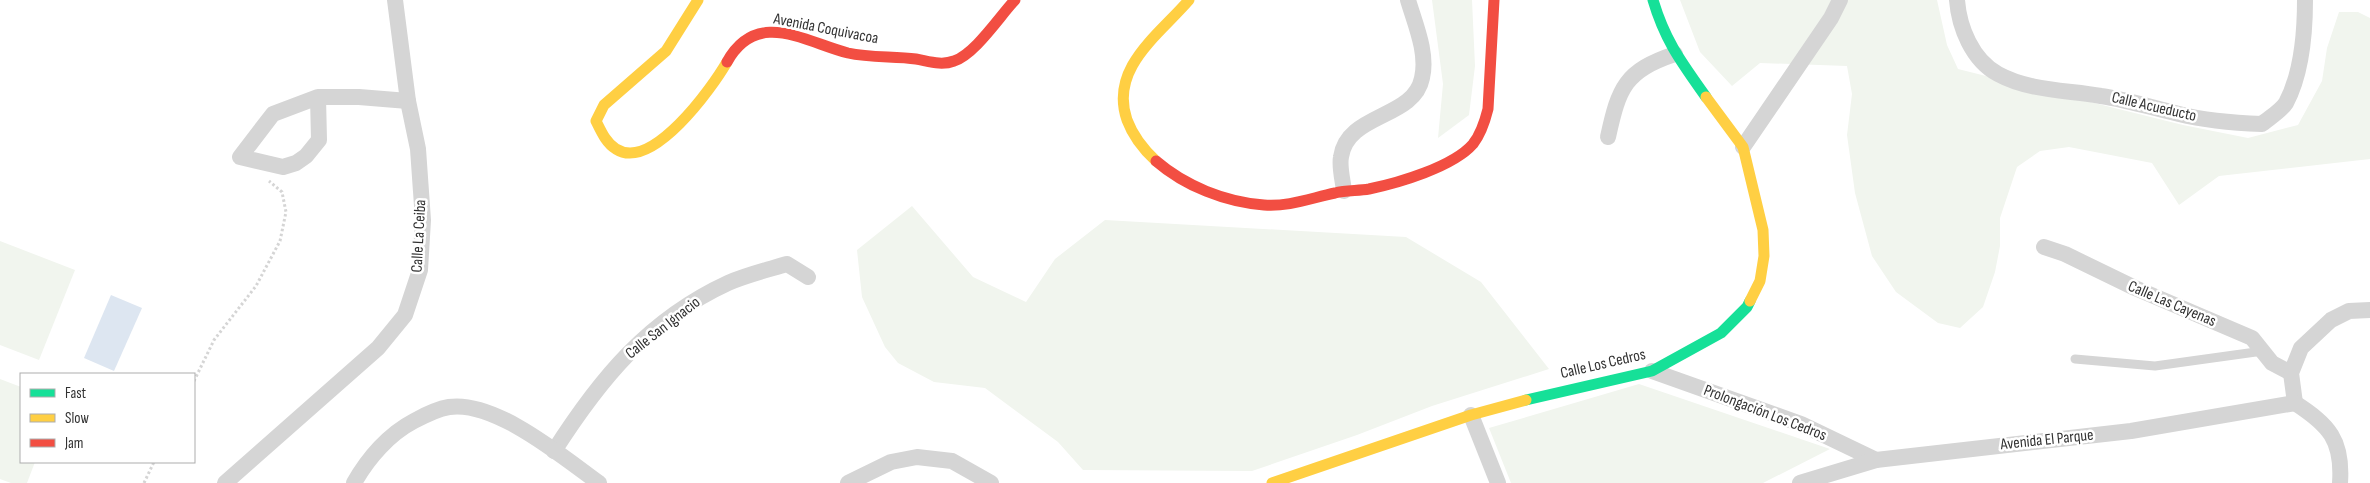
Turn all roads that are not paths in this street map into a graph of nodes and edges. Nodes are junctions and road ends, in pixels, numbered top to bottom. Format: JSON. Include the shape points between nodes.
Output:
{"nodes":[{"id":1,"x":395,"y":0,"type":"edge"},
{"id":2,"x":698,"y":0,"type":"edge"},
{"id":3,"x":1015,"y":0,"type":"edge"},
{"id":4,"x":1189,"y":0,"type":"edge"},
{"id":5,"x":1408,"y":0,"type":"edge"},
{"id":6,"x":1494,"y":0,"type":"edge"},
{"id":7,"x":1653,"y":0,"type":"edge"},
{"id":8,"x":1840,"y":0,"type":"edge"},
{"id":9,"x":1957,"y":0,"type":"edge"},
{"id":10,"x":2306,"y":0,"type":"edge"},
{"id":11,"x":1675,"y":54,"type":"junction"},
{"id":12,"x":318,"y":97,"type":"junction"},
{"id":13,"x":408,"y":101,"type":"junction"},
{"id":14,"x":1608,"y":137,"type":"dead end"},
{"id":15,"x":1743,"y":147,"type":"junction"},
{"id":16,"x":1344,"y":191,"type":"junction"},
{"id":17,"x":2044,"y":247,"type":"dead end"},
{"id":18,"x":808,"y":277,"type":"dead end"},
{"id":19,"x":2370,"y":310,"type":"edge"},
{"id":20,"x":2263,"y":351,"type":"junction"},
{"id":21,"x":2076,"y":359,"type":"dead end"},
{"id":22,"x":1652,"y":371,"type":"junction"},
{"id":23,"x":2291,"y":373,"type":"junction"},
{"id":24,"x":2295,"y":403,"type":"junction"},
{"id":25,"x":1472,"y":415,"type":"junction"},
{"id":26,"x":554,"y":451,"type":"junction"},
{"id":27,"x":1876,"y":460,"type":"junction"},
{"id":28,"x":225,"y":483,"type":"edge"},
{"id":29,"x":354,"y":483,"type":"edge"},
{"id":30,"x":599,"y":483,"type":"edge"},
{"id":31,"x":848,"y":483,"type":"edge"},
{"id":32,"x":991,"y":483,"type":"edge"},
{"id":33,"x":1272,"y":483,"type":"edge"},
{"id":34,"x":1498,"y":483,"type":"edge"},
{"id":35,"x":1800,"y":483,"type":"edge"},
{"id":36,"x":2340,"y":483,"type":"edge"}],
"edges":[{"from":1,"to":13,"type":"street","name":"Calle La Ceiba"},
{"from":2,"to":3,"type":"street","name":"Avenida Coquivacoa","via":[[666,51],[604,105],[596,121],[602,138],[618,152],[638,153],[658,143],[712,88],[737,45],[755,34],[787,35],[849,53],[941,63],[956,61],[966,53]]},
{"from":4,"to":16,"type":"street","via":[[1136,59],[1125,82],[1122,102],[1127,118],[1136,139],[1150,157],[1197,187],[1222,197],[1263,205],[1296,202]]},
{"from":5,"to":16,"type":"street","via":[[1422,54],[1422,80],[1413,95],[1398,107],[1361,125],[1349,136],[1341,157]]},
{"from":6,"to":16,"type":"street","via":[[1488,109],[1478,137],[1458,156],[1399,182]]},
{"from":7,"to":11,"type":"street","name":"Calle Los Cedros","via":[[1661,27]]},
{"from":8,"to":15,"type":"street"},
{"from":9,"to":10,"type":"street","name":"Calle Acueducto","via":[[1965,36],[1973,48],[1996,73],[2012,80],[2042,89],[2102,96],[2231,123],[2262,124],[2285,105],[2295,78],[2305,36]]},
{"from":11,"to":14,"type":"street","via":[[1640,68],[1629,80],[1620,96]]},
{"from":11,"to":15,"type":"street","name":"Calle Los Cedros"},
{"from":12,"to":12,"type":"street","via":[[319,140],[296,164],[283,167],[240,157],[273,114]]},
{"from":12,"to":13,"type":"street"},
{"from":13,"to":28,"type":"street","name":"Calle La Ceiba","via":[[418,149],[423,220],[420,270],[405,315],[378,348]]},
{"from":15,"to":22,"type":"street","name":"Calle Los Cedros","via":[[1763,230],[1764,256],[1760,281],[1747,307],[1721,334]]},
{"from":17,"to":20,"type":"street","name":"Calle Las Cayenas","via":[[2252,338]]},
{"from":18,"to":26,"type":"street","name":"Calle San Ignacio","via":[[787,264],[730,282],[683,308],[631,349],[601,382]]},
{"from":19,"to":23,"type":"street","via":[[2349,311],[2331,320],[2301,348]]},
{"from":20,"to":21,"type":"lane","via":[[2155,366]]},
{"from":20,"to":23,"type":"street","name":"Calle Las Cayenas","via":[[2272,363]]},
{"from":22,"to":25,"type":"street","name":"Calle Los Cedros"},
{"from":22,"to":27,"type":"street","name":"Prolongación Los Cedros","via":[[1801,424]]},
{"from":23,"to":24,"type":"street"},
{"from":24,"to":27,"type":"street","name":"Avenida El Parque","via":[[2131,431]]},
{"from":24,"to":36,"type":"street","via":[[2318,418],[2330,432],[2339,451]]},
{"from":25,"to":33,"type":"street","name":"Calle Los Cedros"},
{"from":25,"to":34,"type":"street"},
{"from":26,"to":29,"type":"street","via":[[521,428],[485,411],[451,407],[428,413],[401,427],[380,448]]},
{"from":26,"to":30,"type":"street"},
{"from":27,"to":35,"type":"street","name":"Avenida El Parque"},
{"from":31,"to":32,"type":"street","via":[[891,462],[917,457],[952,461]]}]}
